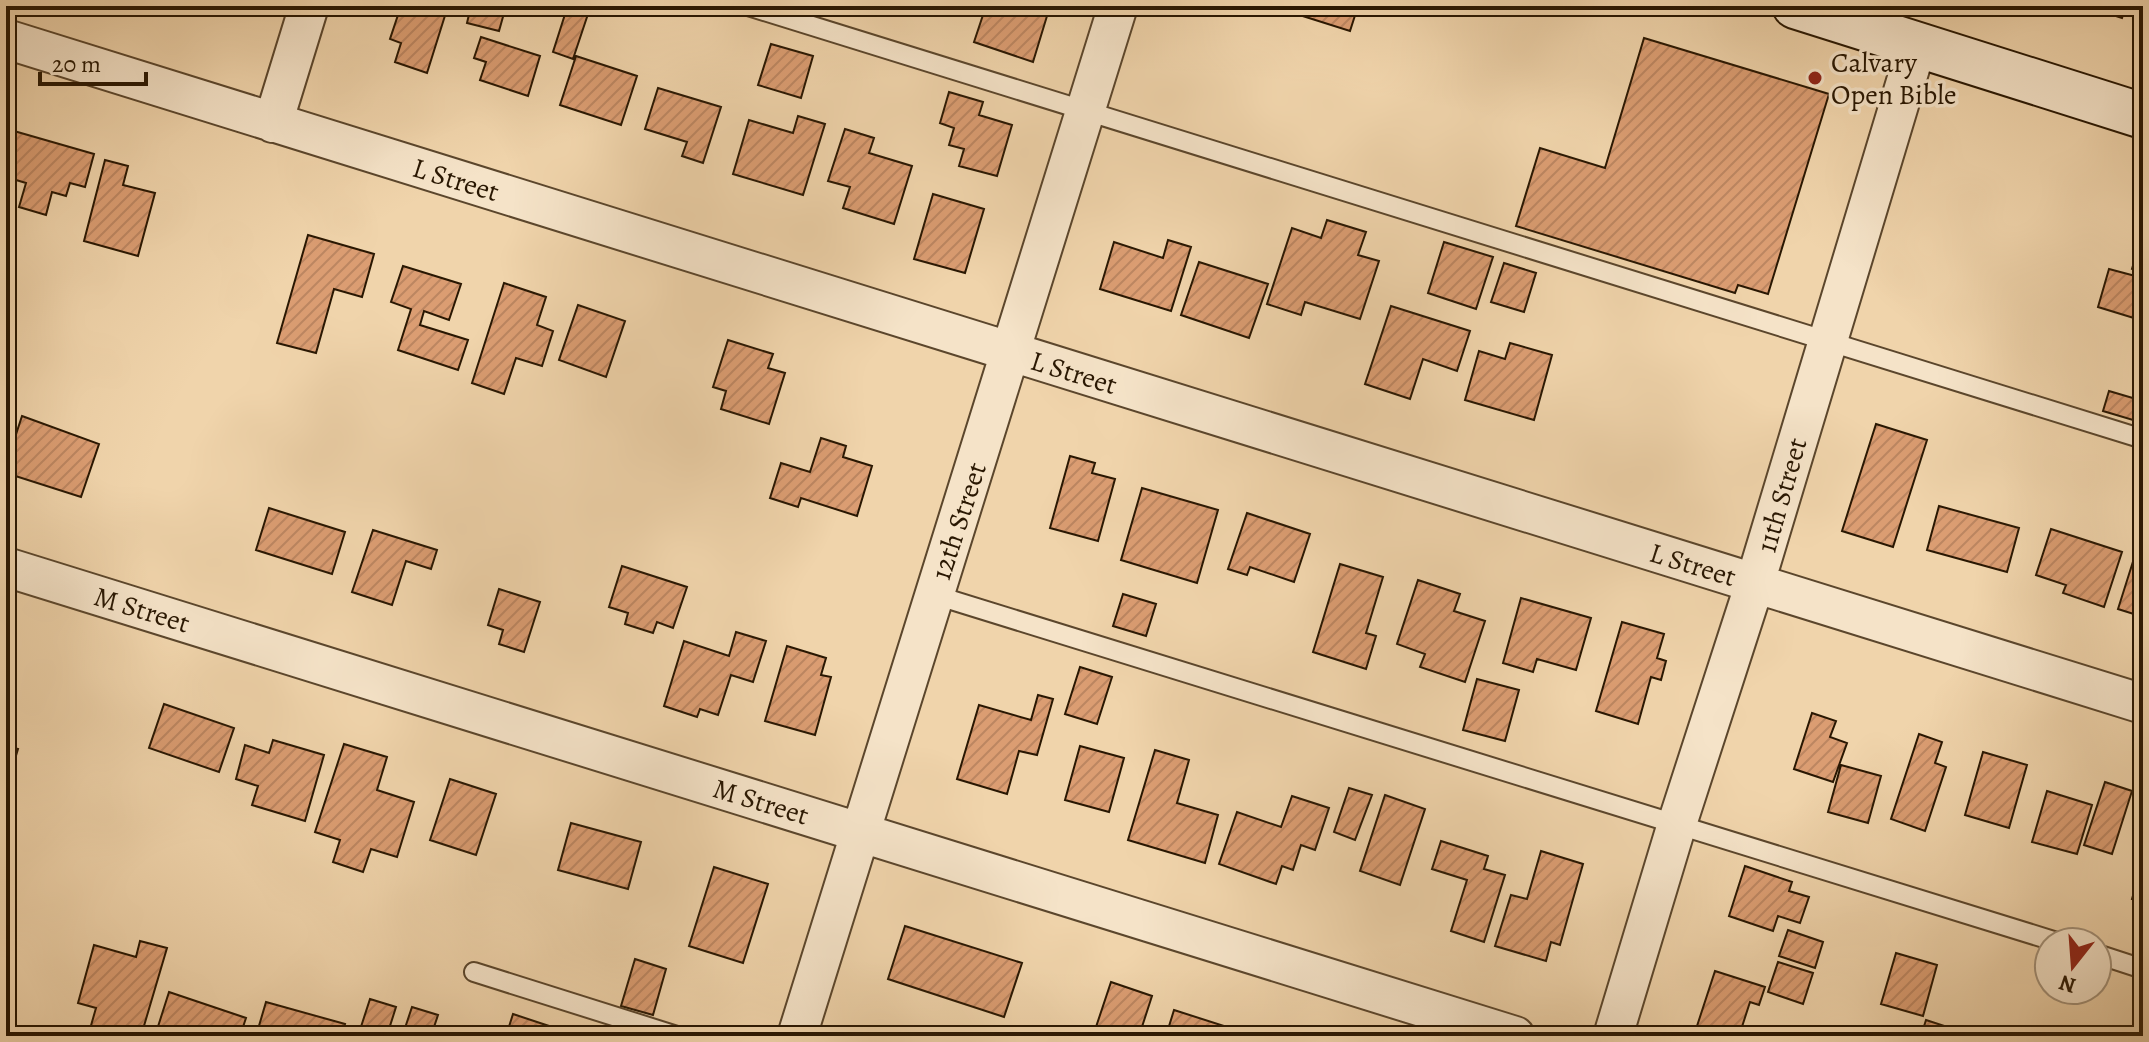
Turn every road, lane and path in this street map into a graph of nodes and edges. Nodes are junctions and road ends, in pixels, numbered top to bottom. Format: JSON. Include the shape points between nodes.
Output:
{"nodes":[{"id":1,"x":309,"y":6,"type":"edge"},
{"id":2,"x":748,"y":6,"type":"edge"},
{"id":3,"x":1118,"y":6,"type":"edge"},
{"id":4,"x":1795,"y":6,"type":"edge"},
{"id":5,"x":6,"y":39,"type":"edge"},
{"id":6,"x":1917,"y":45,"type":"junction"},
{"id":7,"x":1086,"y":111,"type":"junction"},
{"id":8,"x":2143,"y":116,"type":"edge"},
{"id":9,"x":273,"y":123,"type":"junction"},
{"id":10,"x":1826,"y":341,"type":"junction"},
{"id":11,"x":1012,"y":352,"type":"junction"},
{"id":12,"x":2143,"y":439,"type":"edge"},
{"id":13,"x":6,"y":567,"type":"edge"},
{"id":14,"x":1755,"y":583,"type":"junction"},
{"id":15,"x":935,"y":595,"type":"junction"},
{"id":16,"x":2143,"y":704,"type":"edge"},
{"id":17,"x":1677,"y":824,"type":"junction"},
{"id":18,"x":860,"y":832,"type":"junction"},
{"id":19,"x":2033,"y":935,"type":"edge"},
{"id":20,"x":2113,"y":959,"type":"edge"},
{"id":21,"x":2143,"y":969,"type":"edge"},
{"id":22,"x":474,"y":972,"type":"dead end"},
{"id":23,"x":677,"y":1036,"type":"edge"},
{"id":24,"x":797,"y":1036,"type":"edge"},
{"id":25,"x":1515,"y":1036,"type":"edge"},
{"id":26,"x":1613,"y":1036,"type":"edge"}],
"edges":[{"from":1,"to":9,"type":"street"},
{"from":2,"to":7,"type":"lane"},
{"from":3,"to":7,"type":"street","name":"12th Street"},
{"from":4,"to":6,"type":"main road"},
{"from":5,"to":9,"type":"street","name":"L Street"},
{"from":6,"to":8,"type":"main road"},
{"from":6,"to":10,"type":"street","name":"11th Street"},
{"from":7,"to":10,"type":"lane"},
{"from":7,"to":11,"type":"street","name":"12th Street"},
{"from":9,"to":11,"type":"street","name":"L Street"},
{"from":10,"to":12,"type":"lane"},
{"from":10,"to":14,"type":"street","name":"11th Street"},
{"from":11,"to":14,"type":"street","name":"L Street"},
{"from":11,"to":15,"type":"street","name":"12th Street"},
{"from":13,"to":18,"type":"street","name":"M Street"},
{"from":14,"to":16,"type":"street","name":"L Street"},
{"from":14,"to":17,"type":"street","name":"11th Street"},
{"from":15,"to":17,"type":"lane"},
{"from":15,"to":18,"type":"street","name":"12th Street"},
{"from":17,"to":19,"type":"lane"},
{"from":17,"to":26,"type":"street","name":"11th Street"},
{"from":18,"to":24,"type":"street","name":"12th Street"},
{"from":18,"to":25,"type":"street","name":"M Street"},
{"from":20,"to":21,"type":"lane"},
{"from":22,"to":23,"type":"lane"}]}
